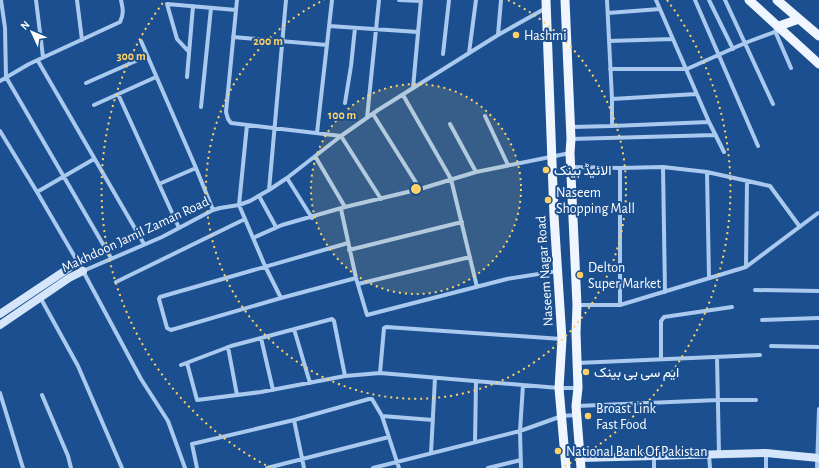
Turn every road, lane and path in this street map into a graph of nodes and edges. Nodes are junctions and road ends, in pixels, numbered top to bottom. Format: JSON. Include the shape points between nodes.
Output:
{"nodes":[{"id":1,"x":1,"y":0,"type":"edge"},
{"id":2,"x":36,"y":0,"type":"edge"},
{"id":3,"x":77,"y":0,"type":"edge"},
{"id":4,"x":121,"y":0,"type":"edge"},
{"id":5,"x":182,"y":0,"type":"edge"},
{"id":6,"x":237,"y":0,"type":"edge"},
{"id":7,"x":286,"y":0,"type":"edge"},
{"id":8,"x":332,"y":0,"type":"edge"},
{"id":9,"x":379,"y":0,"type":"edge"},
{"id":10,"x":399,"y":0,"type":"edge"},
{"id":11,"x":449,"y":0,"type":"edge"},
{"id":12,"x":476,"y":0,"type":"edge"},
{"id":13,"x":501,"y":0,"type":"edge"},
{"id":14,"x":565,"y":0,"type":"edge"},
{"id":15,"x":607,"y":0,"type":"edge"},
{"id":16,"x":656,"y":0,"type":"edge"},
{"id":17,"x":695,"y":0,"type":"edge"},
{"id":18,"x":709,"y":0,"type":"edge"},
{"id":19,"x":725,"y":0,"type":"edge"},
{"id":20,"x":749,"y":0,"type":"edge"},
{"id":21,"x":421,"y":1,"type":"edge"},
{"id":22,"x":782,"y":1,"type":"edge"},
{"id":23,"x":546,"y":4,"type":"edge"},
{"id":24,"x":181,"y":5,"type":"junction"},
{"id":25,"x":193,"y":6,"type":"junction"},
{"id":26,"x":211,"y":8,"type":"junction"},
{"id":27,"x":660,"y":9,"type":"junction"},
{"id":28,"x":236,"y":10,"type":"junction"},
{"id":29,"x":608,"y":13,"type":"junction"},
{"id":30,"x":799,"y":19,"type":"junction"},
{"id":31,"x":329,"y":26,"type":"junction"},
{"id":32,"x":355,"y":28,"type":"junction"},
{"id":33,"x":779,"y":29,"type":"junction"},
{"id":34,"x":376,"y":30,"type":"junction"},
{"id":35,"x":418,"y":32,"type":"junction"},
{"id":36,"x":818,"y":34,"type":"edge"},
{"id":37,"x":498,"y":35,"type":"junction"},
{"id":38,"x":233,"y":37,"type":"junction"},
{"id":39,"x":673,"y":39,"type":"junction"},
{"id":40,"x":82,"y":40,"type":"junction"},
{"id":41,"x":141,"y":41,"type":"dead end"},
{"id":42,"x":609,"y":41,"type":"junction"},
{"id":43,"x":282,"y":42,"type":"junction"},
{"id":44,"x":745,"y":43,"type":"junction"},
{"id":45,"x":327,"y":45,"type":"junction"},
{"id":46,"x":733,"y":49,"type":"junction"},
{"id":47,"x":189,"y":52,"type":"junction"},
{"id":48,"x":469,"y":53,"type":"junction"},
{"id":49,"x":443,"y":54,"type":"dead end"},
{"id":50,"x":719,"y":55,"type":"junction"},
{"id":51,"x":147,"y":56,"type":"junction"},
{"id":52,"x":43,"y":57,"type":"junction"},
{"id":53,"x":38,"y":61,"type":"junction"},
{"id":54,"x":819,"y":64,"type":"edge"},
{"id":55,"x":790,"y":68,"type":"dead end"},
{"id":56,"x":610,"y":69,"type":"junction"},
{"id":57,"x":686,"y":69,"type":"junction"},
{"id":58,"x":6,"y":77,"type":"junction"},
{"id":59,"x":156,"y":77,"type":"junction"},
{"id":60,"x":187,"y":77,"type":"dead end"},
{"id":61,"x":0,"y":82,"type":"edge"},
{"id":62,"x":86,"y":83,"type":"dead end"},
{"id":63,"x":413,"y":88,"type":"junction"},
{"id":64,"x":118,"y":94,"type":"junction"},
{"id":65,"x":697,"y":94,"type":"junction"},
{"id":66,"x":403,"y":95,"type":"junction"},
{"id":67,"x":612,"y":99,"type":"junction"},
{"id":68,"x":345,"y":103,"type":"dead end"},
{"id":69,"x":772,"y":104,"type":"dead end"},
{"id":70,"x":94,"y":105,"type":"dead end"},
{"id":71,"x":201,"y":107,"type":"dead end"},
{"id":72,"x":373,"y":114,"type":"junction"},
{"id":73,"x":485,"y":116,"type":"dead end"},
{"id":74,"x":367,"y":118,"type":"junction"},
{"id":75,"x":709,"y":122,"type":"junction"},
{"id":76,"x":450,"y":124,"type":"dead end"},
{"id":77,"x":247,"y":125,"type":"junction"},
{"id":78,"x":612,"y":126,"type":"junction"},
{"id":79,"x":570,"y":127,"type":"junction"},
{"id":80,"x":274,"y":129,"type":"junction"},
{"id":81,"x":0,"y":131,"type":"edge"},
{"id":82,"x":317,"y":133,"type":"junction"},
{"id":83,"x":716,"y":135,"type":"junction"},
{"id":84,"x":341,"y":136,"type":"junction"},
{"id":85,"x":571,"y":139,"type":"junction"},
{"id":86,"x":758,"y":146,"type":"dead end"},
{"id":87,"x":724,"y":152,"type":"dead end"},
{"id":88,"x":570,"y":154,"type":"junction"},
{"id":89,"x":316,"y":156,"type":"junction"},
{"id":90,"x":553,"y":156,"type":"junction"},
{"id":91,"x":94,"y":159,"type":"junction"},
{"id":92,"x":508,"y":165,"type":"junction"},
{"id":93,"x":571,"y":167,"type":"junction"},
{"id":94,"x":663,"y":167,"type":"junction"},
{"id":95,"x":196,"y":168,"type":"junction"},
{"id":96,"x":620,"y":168,"type":"junction"},
{"id":97,"x":476,"y":172,"type":"junction"},
{"id":98,"x":707,"y":172,"type":"junction"},
{"id":99,"x":64,"y":176,"type":"junction"},
{"id":100,"x":287,"y":178,"type":"junction"},
{"id":101,"x":452,"y":179,"type":"junction"},
{"id":102,"x":747,"y":181,"type":"junction"},
{"id":103,"x":159,"y":184,"type":"junction"},
{"id":104,"x":420,"y":189,"type":"junction"},
{"id":105,"x":269,"y":190,"type":"junction"},
{"id":106,"x":37,"y":192,"type":"junction"},
{"id":107,"x":259,"y":196,"type":"junction"},
{"id":108,"x":381,"y":199,"type":"junction"},
{"id":109,"x":239,"y":205,"type":"junction"},
{"id":110,"x":343,"y":208,"type":"junction"},
{"id":111,"x":213,"y":210,"type":"junction"},
{"id":112,"x":818,"y":213,"type":"dead end"},
{"id":113,"x":312,"y":218,"type":"junction"},
{"id":114,"x":245,"y":219,"type":"junction"},
{"id":115,"x":462,"y":222,"type":"junction"},
{"id":116,"x":276,"y":227,"type":"junction"},
{"id":117,"x":800,"y":227,"type":"junction"},
{"id":118,"x":179,"y":228,"type":"junction"},
{"id":119,"x":253,"y":238,"type":"junction"},
{"id":120,"x":348,"y":243,"type":"junction"},
{"id":121,"x":144,"y":244,"type":"junction"},
{"id":122,"x":350,"y":250,"type":"junction"},
{"id":123,"x":470,"y":257,"type":"junction"},
{"id":124,"x":111,"y":258,"type":"junction"},
{"id":125,"x":78,"y":262,"type":"junction"},
{"id":126,"x":265,"y":266,"type":"junction"},
{"id":127,"x":746,"y":267,"type":"junction"},
{"id":128,"x":83,"y":271,"type":"junction"},
{"id":129,"x":558,"y":271,"type":"junction"},
{"id":130,"x":356,"y":278,"type":"junction"},
{"id":131,"x":709,"y":278,"type":"junction"},
{"id":132,"x":116,"y":282,"type":"dead end"},
{"id":133,"x":358,"y":284,"type":"junction"},
{"id":134,"x":477,"y":287,"type":"junction"},
{"id":135,"x":755,"y":290,"type":"dead end"},
{"id":136,"x":819,"y":291,"type":"edge"},
{"id":137,"x":665,"y":292,"type":"junction"},
{"id":138,"x":39,"y":297,"type":"junction"},
{"id":139,"x":281,"y":298,"type":"junction"},
{"id":140,"x":577,"y":305,"type":"junction"},
{"id":141,"x":620,"y":305,"type":"junction"},
{"id":142,"x":732,"y":307,"type":"dead end"},
{"id":143,"x":0,"y":314,"type":"edge"},
{"id":144,"x":819,"y":318,"type":"edge"},
{"id":145,"x":762,"y":320,"type":"dead end"},
{"id":146,"x":0,"y":325,"type":"edge"},
{"id":147,"x":294,"y":329,"type":"junction"},
{"id":148,"x":261,"y":338,"type":"junction"},
{"id":149,"x":562,"y":340,"type":"junction"},
{"id":150,"x":771,"y":346,"type":"dead end"},
{"id":151,"x":228,"y":347,"type":"junction"},
{"id":152,"x":819,"y":347,"type":"edge"},
{"id":153,"x":760,"y":355,"type":"dead end"},
{"id":154,"x":717,"y":357,"type":"junction"},
{"id":155,"x":661,"y":358,"type":"junction"},
{"id":156,"x":187,"y":363,"type":"junction"},
{"id":157,"x":577,"y":363,"type":"junction"},
{"id":158,"x":181,"y":365,"type":"dead end"},
{"id":159,"x":380,"y":373,"type":"junction"},
{"id":160,"x":345,"y":376,"type":"junction"},
{"id":161,"x":435,"y":378,"type":"junction"},
{"id":162,"x":476,"y":381,"type":"junction"},
{"id":163,"x":310,"y":383,"type":"junction"},
{"id":164,"x":523,"y":385,"type":"junction"},
{"id":165,"x":559,"y":388,"type":"junction"},
{"id":166,"x":578,"y":388,"type":"junction"},
{"id":167,"x":273,"y":390,"type":"junction"},
{"id":168,"x":0,"y":393,"type":"edge"},
{"id":169,"x":42,"y":395,"type":"dead end"},
{"id":170,"x":237,"y":395,"type":"junction"},
{"id":171,"x":718,"y":400,"type":"junction"},
{"id":172,"x":756,"y":400,"type":"dead end"},
{"id":173,"x":819,"y":409,"type":"edge"},
{"id":174,"x":576,"y":410,"type":"junction"},
{"id":175,"x":382,"y":416,"type":"junction"},
{"id":176,"x":562,"y":416,"type":"junction"},
{"id":177,"x":294,"y":420,"type":"junction"},
{"id":178,"x":433,"y":420,"type":"junction"},
{"id":179,"x":520,"y":431,"type":"junction"},
{"id":180,"x":388,"y":436,"type":"junction"},
{"id":181,"x":474,"y":442,"type":"junction"},
{"id":182,"x":431,"y":453,"type":"junction"},
{"id":183,"x":766,"y":453,"type":"junction"},
{"id":184,"x":719,"y":454,"type":"junction"},
{"id":185,"x":709,"y":455,"type":"junction"},
{"id":186,"x":654,"y":456,"type":"junction"},
{"id":187,"x":581,"y":458,"type":"junction"},
{"id":188,"x":818,"y":458,"type":"edge"},
{"id":189,"x":302,"y":459,"type":"junction"},
{"id":190,"x":521,"y":460,"type":"junction"},
{"id":191,"x":397,"y":461,"type":"junction"},
{"id":192,"x":23,"y":468,"type":"edge"},
{"id":193,"x":71,"y":468,"type":"edge"},
{"id":194,"x":122,"y":468,"type":"edge"},
{"id":195,"x":185,"y":468,"type":"edge"},
{"id":196,"x":197,"y":468,"type":"edge"},
{"id":197,"x":267,"y":468,"type":"edge"},
{"id":198,"x":304,"y":468,"type":"edge"},
{"id":199,"x":373,"y":468,"type":"edge"},
{"id":200,"x":399,"y":468,"type":"edge"},
{"id":201,"x":488,"y":468,"type":"edge"},
{"id":202,"x":521,"y":468,"type":"edge"},
{"id":203,"x":566,"y":468,"type":"edge"},
{"id":204,"x":582,"y":468,"type":"edge"},
{"id":205,"x":654,"y":468,"type":"edge"},
{"id":206,"x":710,"y":468,"type":"edge"},
{"id":207,"x":766,"y":468,"type":"edge"},
{"id":208,"x":817,"y":468,"type":"edge"}],
"edges":[{"from":1,"to":58,"type":"street","via":[[5,28]]},
{"from":2,"to":52,"type":"street"},
{"from":3,"to":40,"type":"street"},
{"from":4,"to":40,"type":"street","via":[[124,10],[120,22]]},
{"from":5,"to":24,"type":"street"},
{"from":6,"to":28,"type":"street"},
{"from":7,"to":43,"type":"street"},
{"from":8,"to":31,"type":"street"},
{"from":9,"to":34,"type":"street"},
{"from":10,"to":21,"type":"street"},
{"from":11,"to":49,"type":"street"},
{"from":12,"to":48,"type":"street"},
{"from":13,"to":37,"type":"street"},
{"from":14,"to":79,"type":"main road","name":"Naseem Nagar Road"},
{"from":15,"to":29,"type":"street"},
{"from":16,"to":27,"type":"street"},
{"from":17,"to":50,"type":"street"},
{"from":18,"to":46,"type":"street"},
{"from":19,"to":44,"type":"street"},
{"from":20,"to":33,"type":"main road"},
{"from":21,"to":35,"type":"street"},
{"from":22,"to":30,"type":"main road"},
{"from":23,"to":37,"type":"street","name":"Makhdoon Jamil Zaman Road"},
{"from":23,"to":90,"type":"main road","name":"Naseem Nagar Road"},
{"from":24,"to":25,"type":"street"},
{"from":24,"to":47,"type":"street","via":[[167,5],[177,39]]},
{"from":25,"to":26,"type":"street"},
{"from":25,"to":47,"type":"street"},
{"from":26,"to":28,"type":"street"},
{"from":26,"to":71,"type":"street"},
{"from":27,"to":29,"type":"street"},
{"from":27,"to":39,"type":"street"},
{"from":28,"to":38,"type":"street"},
{"from":29,"to":42,"type":"street"},
{"from":30,"to":33,"type":"main road"},
{"from":30,"to":36,"type":"main road"},
{"from":31,"to":32,"type":"street"},
{"from":31,"to":45,"type":"street"},
{"from":32,"to":34,"type":"street"},
{"from":32,"to":68,"type":"street"},
{"from":33,"to":44,"type":"street"},
{"from":33,"to":54,"type":"main road"},
{"from":33,"to":55,"type":"street"},
{"from":34,"to":35,"type":"street"},
{"from":34,"to":74,"type":"street"},
{"from":35,"to":63,"type":"street"},
{"from":37,"to":48,"type":"street","name":"Makhdoon Jamil Zaman Road"},
{"from":38,"to":43,"type":"street"},
{"from":38,"to":77,"type":"street","via":[[226,112],[231,123]]},
{"from":39,"to":42,"type":"street"},
{"from":39,"to":57,"type":"street"},
{"from":40,"to":52,"type":"street"},
{"from":41,"to":51,"type":"street"},
{"from":42,"to":56,"type":"street"},
{"from":43,"to":45,"type":"street"},
{"from":43,"to":80,"type":"street"},
{"from":44,"to":46,"type":"street"},
{"from":44,"to":69,"type":"street"},
{"from":45,"to":82,"type":"street"},
{"from":46,"to":50,"type":"street"},
{"from":47,"to":60,"type":"street"},
{"from":48,"to":63,"type":"street","name":"Makhdoon Jamil Zaman Road"},
{"from":50,"to":57,"type":"street"},
{"from":50,"to":86,"type":"street"},
{"from":51,"to":59,"type":"street"},
{"from":51,"to":62,"type":"street"},
{"from":52,"to":53,"type":"street"},
{"from":53,"to":58,"type":"street"},
{"from":53,"to":91,"type":"street"},
{"from":56,"to":57,"type":"street"},
{"from":56,"to":67,"type":"street"},
{"from":57,"to":65,"type":"street"},
{"from":58,"to":61,"type":"street"},
{"from":58,"to":99,"type":"street"},
{"from":59,"to":64,"type":"street"},
{"from":59,"to":95,"type":"street"},
{"from":63,"to":66,"type":"street","name":"Makhdoon Jamil Zaman Road"},
{"from":64,"to":70,"type":"street"},
{"from":64,"to":103,"type":"street"},
{"from":65,"to":67,"type":"street"},
{"from":65,"to":75,"type":"street"},
{"from":66,"to":72,"type":"street","name":"Makhdoon Jamil Zaman Road"},
{"from":66,"to":101,"type":"street"},
{"from":67,"to":78,"type":"street"},
{"from":72,"to":74,"type":"street","name":"Makhdoon Jamil Zaman Road"},
{"from":72,"to":104,"type":"street"},
{"from":73,"to":92,"type":"street"},
{"from":74,"to":84,"type":"street","name":"Makhdoon Jamil Zaman Road"},
{"from":75,"to":78,"type":"street"},
{"from":75,"to":83,"type":"street"},
{"from":76,"to":97,"type":"street"},
{"from":77,"to":80,"type":"street"},
{"from":77,"to":109,"type":"street"},
{"from":78,"to":79,"type":"street"},
{"from":79,"to":85,"type":"main road","name":"Naseem Nagar Road"},
{"from":80,"to":82,"type":"street"},
{"from":80,"to":105,"type":"street"},
{"from":81,"to":106,"type":"street"},
{"from":82,"to":84,"type":"street"},
{"from":83,"to":85,"type":"street"},
{"from":83,"to":87,"type":"street"},
{"from":84,"to":89,"type":"street","name":"Makhdoon Jamil Zaman Road"},
{"from":84,"to":108,"type":"street"},
{"from":85,"to":88,"type":"main road","name":"Naseem Nagar Road"},
{"from":88,"to":90,"type":"street"},
{"from":88,"to":93,"type":"main road","name":"Naseem Nagar Road"},
{"from":89,"to":100,"type":"street","name":"Makhdoon Jamil Zaman Road"},
{"from":89,"to":110,"type":"street"},
{"from":90,"to":92,"type":"street"},
{"from":90,"to":129,"type":"main road","name":"Naseem Nagar Road"},
{"from":91,"to":99,"type":"street"},
{"from":91,"to":121,"type":"street"},
{"from":92,"to":97,"type":"street"},
{"from":93,"to":96,"type":"street"},
{"from":93,"to":140,"type":"main road","name":"Naseem Nagar Road"},
{"from":94,"to":96,"type":"street"},
{"from":94,"to":98,"type":"street"},
{"from":94,"to":137,"type":"street"},
{"from":95,"to":103,"type":"street"},
{"from":95,"to":111,"type":"street"},
{"from":96,"to":141,"type":"street"},
{"from":97,"to":101,"type":"street"},
{"from":98,"to":102,"type":"street"},
{"from":98,"to":131,"type":"street"},
{"from":99,"to":106,"type":"street"},
{"from":99,"to":124,"type":"street"},
{"from":100,"to":105,"type":"street","name":"Makhdoon Jamil Zaman Road"},
{"from":100,"to":113,"type":"street"},
{"from":101,"to":104,"type":"street"},
{"from":101,"to":115,"type":"street"},
{"from":102,"to":117,"type":"street","via":[[770,186]]},
{"from":102,"to":127,"type":"street"},
{"from":103,"to":118,"type":"street"},
{"from":104,"to":108,"type":"street"},
{"from":105,"to":107,"type":"street","name":"Makhdoon Jamil Zaman Road"},
{"from":106,"to":125,"type":"street"},
{"from":107,"to":109,"type":"street","name":"Makhdoon Jamil Zaman Road"},
{"from":107,"to":116,"type":"street"},
{"from":108,"to":110,"type":"street"},
{"from":109,"to":111,"type":"street","name":"Makhdoon Jamil Zaman Road"},
{"from":109,"to":114,"type":"street"},
{"from":110,"to":113,"type":"street"},
{"from":110,"to":120,"type":"street"},
{"from":111,"to":118,"type":"street","name":"Makhdoon Jamil Zaman Road"},
{"from":112,"to":117,"type":"street"},
{"from":113,"to":116,"type":"street"},
{"from":114,"to":119,"type":"street"},
{"from":114,"to":132,"type":"street"},
{"from":115,"to":122,"type":"street"},
{"from":115,"to":123,"type":"street"},
{"from":116,"to":119,"type":"street"},
{"from":117,"to":127,"type":"street"},
{"from":118,"to":121,"type":"street","name":"Makhdoon Jamil Zaman Road"},
{"from":119,"to":126,"type":"street"},
{"from":120,"to":122,"type":"street"},
{"from":120,"to":126,"type":"street"},
{"from":121,"to":124,"type":"street","name":"Makhdoon Jamil Zaman Road"},
{"from":122,"to":130,"type":"street"},
{"from":123,"to":133,"type":"street"},
{"from":123,"to":134,"type":"street"},
{"from":124,"to":128,"type":"street","name":"Makhdoon Jamil Zaman Road"},
{"from":125,"to":128,"type":"street"},
{"from":125,"to":143,"type":"street","name":"Makhdoon Jamil Zaman Road"},
{"from":126,"to":139,"type":"street"},
{"from":126,"to":139,"type":"street","via":[[160,297],[167,328],[171,330]]},
{"from":127,"to":131,"type":"street"},
{"from":128,"to":138,"type":"street","name":"Makhdoon Jamil Zaman Road"},
{"from":128,"to":195,"type":"street","via":[[141,379],[168,421]]},
{"from":129,"to":134,"type":"street","via":[[507,279]]},
{"from":129,"to":149,"type":"main road","name":"Naseem Nagar Road"},
{"from":130,"to":133,"type":"street"},
{"from":130,"to":139,"type":"street"},
{"from":131,"to":137,"type":"street"},
{"from":133,"to":134,"type":"street","via":[[367,316]]},
{"from":135,"to":136,"type":"street"},
{"from":137,"to":141,"type":"street"},
{"from":138,"to":146,"type":"street","name":"Makhdoon Jamil Zaman Road"},
{"from":138,"to":194,"type":"street","via":[[78,366]]},
{"from":140,"to":141,"type":"street"},
{"from":140,"to":157,"type":"main road","name":"Naseem Nagar Road"},
{"from":142,"to":155,"type":"street","via":[[664,317],[661,321]]},
{"from":144,"to":145,"type":"street"},
{"from":147,"to":148,"type":"street"},
{"from":147,"to":160,"type":"street","via":[[329,319],[334,321]]},
{"from":147,"to":163,"type":"street"},
{"from":148,"to":151,"type":"street"},
{"from":148,"to":167,"type":"street"},
{"from":149,"to":159,"type":"street","via":[[386,327]]},
{"from":149,"to":165,"type":"main road","name":"Naseem Nagar Road"},
{"from":150,"to":152,"type":"street"},
{"from":151,"to":156,"type":"street"},
{"from":151,"to":170,"type":"street"},
{"from":153,"to":154,"type":"street"},
{"from":154,"to":155,"type":"street"},
{"from":154,"to":171,"type":"street"},
{"from":155,"to":157,"type":"street"},
{"from":156,"to":158,"type":"street"},
{"from":156,"to":170,"type":"street","via":[[197,400]]},
{"from":157,"to":166,"type":"main road","name":"Naseem Nagar Road"},
{"from":159,"to":160,"type":"street"},
{"from":159,"to":161,"type":"street"},
{"from":160,"to":163,"type":"street"},
{"from":161,"to":162,"type":"street"},
{"from":161,"to":178,"type":"street"},
{"from":162,"to":164,"type":"street"},
{"from":162,"to":181,"type":"street"},
{"from":163,"to":167,"type":"street"},
{"from":164,"to":165,"type":"street"},
{"from":164,"to":179,"type":"street"},
{"from":165,"to":166,"type":"street"},
{"from":165,"to":176,"type":"main road","name":"Naseem Nagar Road"},
{"from":166,"to":174,"type":"main road","name":"Naseem Nagar Road"},
{"from":167,"to":170,"type":"street"},
{"from":168,"to":192,"type":"street"},
{"from":169,"to":193,"type":"street"},
{"from":171,"to":172,"type":"street"},
{"from":171,"to":174,"type":"street"},
{"from":171,"to":184,"type":"street"},
{"from":173,"to":188,"type":"street"},
{"from":174,"to":176,"type":"street"},
{"from":174,"to":187,"type":"main road","name":"Naseem Nagar Road"},
{"from":175,"to":177,"type":"street","via":[[372,399],[369,399]]},
{"from":175,"to":178,"type":"street"},
{"from":175,"to":180,"type":"street"},
{"from":176,"to":179,"type":"street"},
{"from":176,"to":203,"type":"main road","name":"Naseem Nagar Road"},
{"from":177,"to":189,"type":"street"},
{"from":177,"to":196,"type":"street","via":[[192,444]]},
{"from":178,"to":182,"type":"street"},
{"from":179,"to":181,"type":"street"},
{"from":179,"to":190,"type":"street"},
{"from":180,"to":189,"type":"street"},
{"from":180,"to":191,"type":"street"},
{"from":181,"to":182,"type":"street"},
{"from":182,"to":191,"type":"street"},
{"from":183,"to":184,"type":"street"},
{"from":183,"to":188,"type":"street"},
{"from":183,"to":207,"type":"street"},
{"from":184,"to":185,"type":"street"},
{"from":185,"to":186,"type":"street"},
{"from":185,"to":206,"type":"street"},
{"from":186,"to":187,"type":"street"},
{"from":186,"to":205,"type":"street"},
{"from":187,"to":204,"type":"main road","name":"Naseem Nagar Road"},
{"from":188,"to":208,"type":"street"},
{"from":189,"to":197,"type":"street"},
{"from":189,"to":198,"type":"street"},
{"from":190,"to":201,"type":"street"},
{"from":190,"to":202,"type":"street"},
{"from":191,"to":199,"type":"street"},
{"from":191,"to":200,"type":"street"}]}
